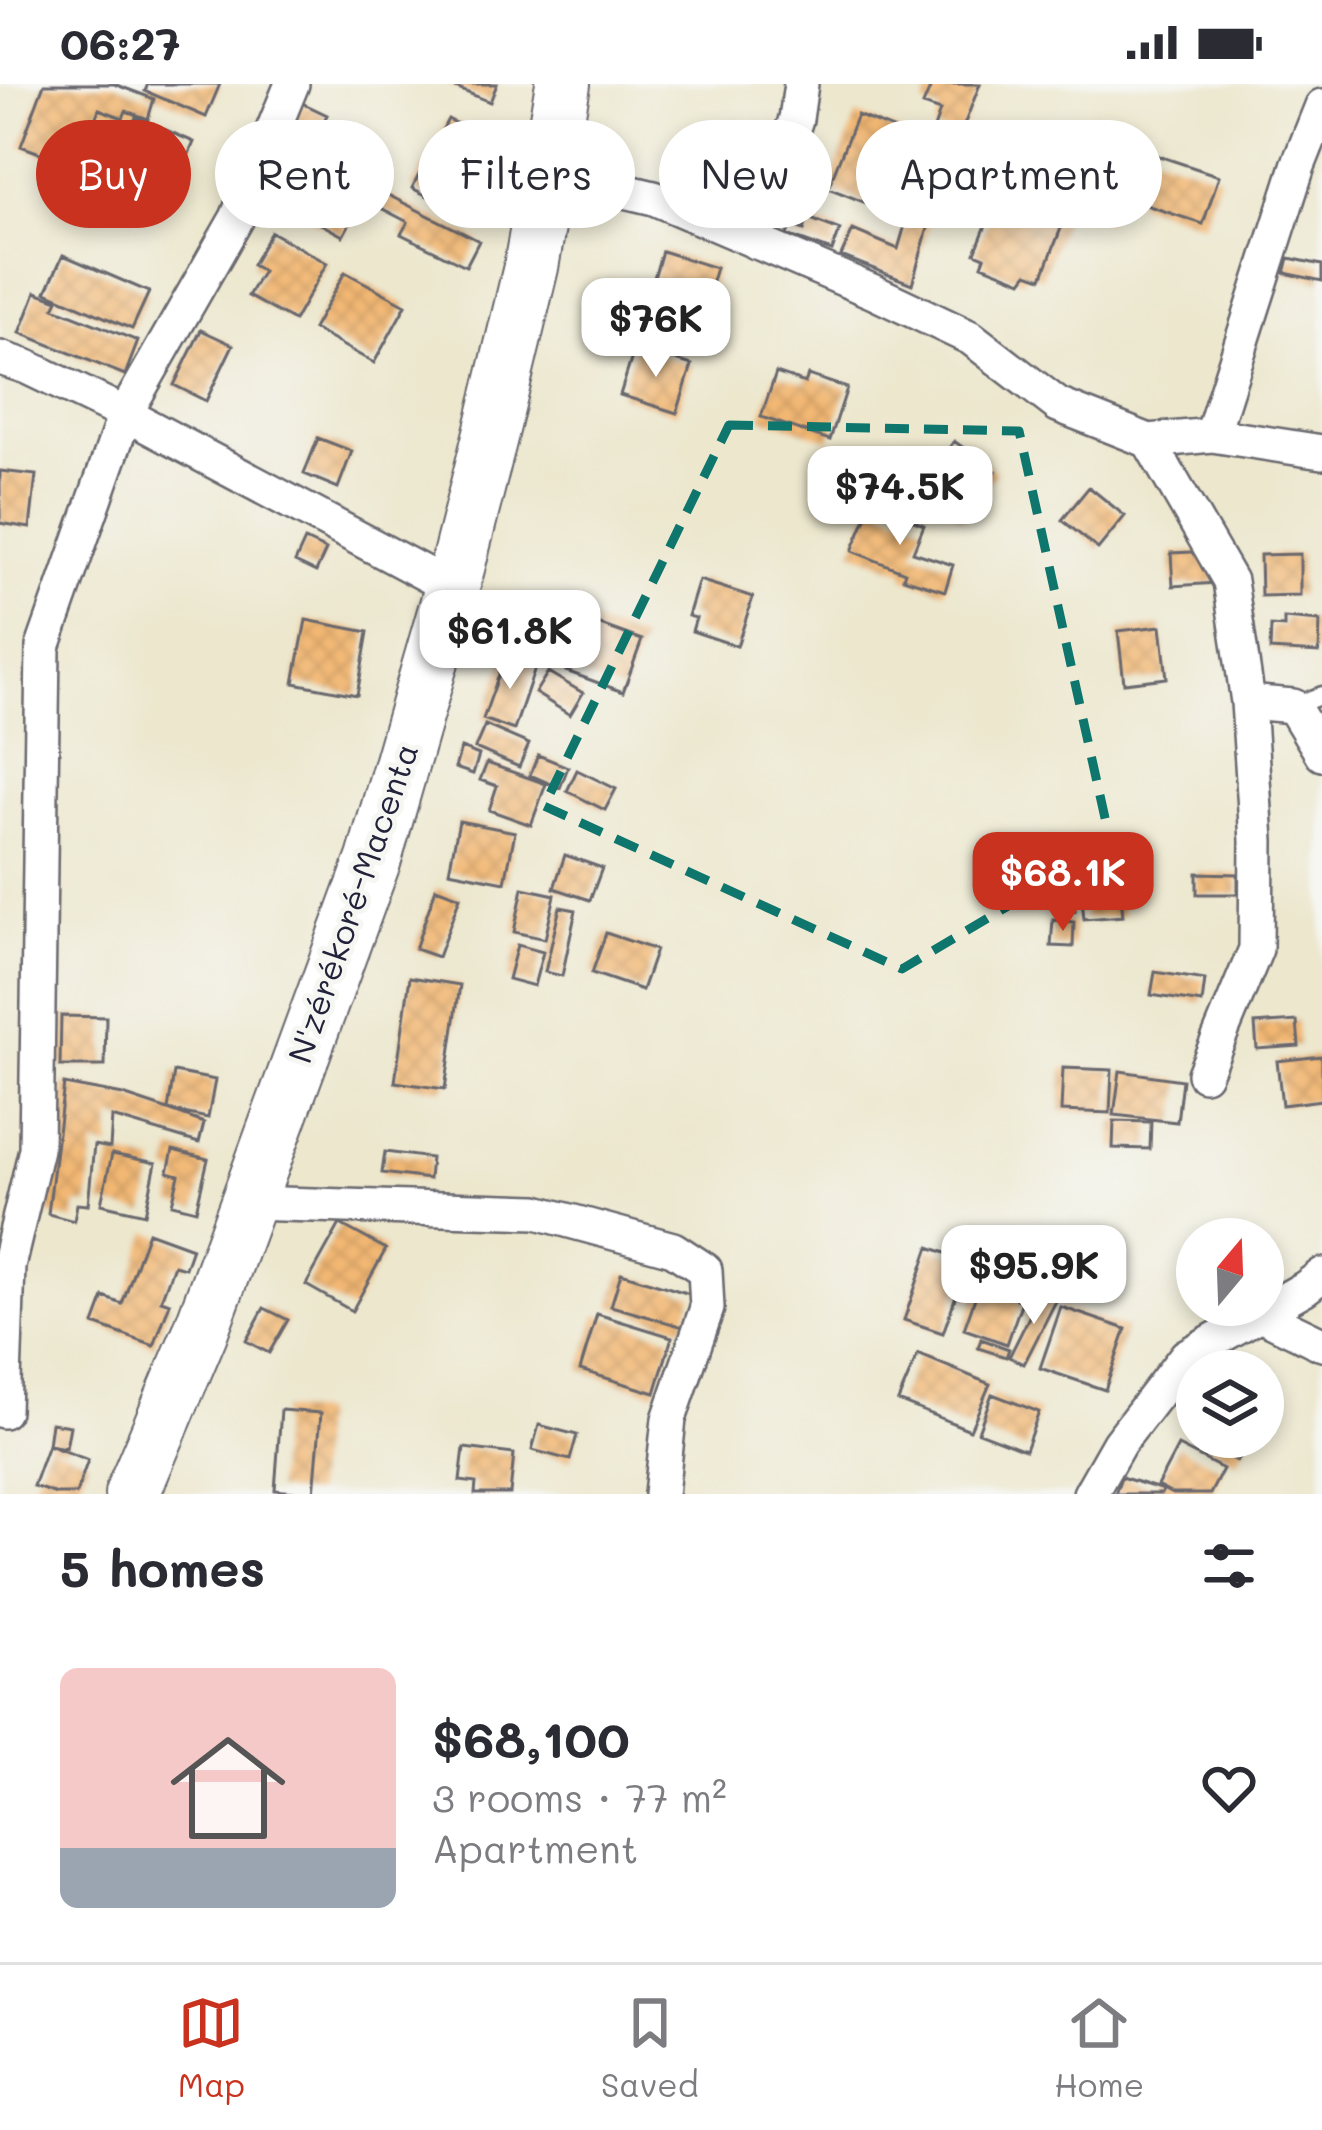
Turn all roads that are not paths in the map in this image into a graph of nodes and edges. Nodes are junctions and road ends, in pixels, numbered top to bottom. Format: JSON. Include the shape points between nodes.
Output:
{"nodes":[{"id":1,"x":292,"y":84,"type":"edge"},
{"id":2,"x":563,"y":84,"type":"edge"},
{"id":3,"x":801,"y":84,"type":"edge"},
{"id":4,"x":1322,"y":106,"type":"edge"},
{"id":5,"x":557,"y":120,"type":"edge"},
{"id":6,"x":635,"y":193,"type":"edge"},
{"id":7,"x":538,"y":228,"type":"edge"},
{"id":8,"x":755,"y":242,"type":"junction"},
{"id":9,"x":0,"y":358,"type":"edge"},
{"id":10,"x":125,"y":414,"type":"junction"},
{"id":11,"x":1212,"y":435,"type":"junction"},
{"id":12,"x":1149,"y":441,"type":"junction"},
{"id":13,"x":1322,"y":452,"type":"edge"},
{"id":14,"x":452,"y":588,"type":"junction"},
{"id":15,"x":1308,"y":701,"type":"edge"},
{"id":16,"x":1248,"y":702,"type":"junction"},
{"id":17,"x":1322,"y":754,"type":"edge"},
{"id":18,"x":1204,"y":1074,"type":"dead end"},
{"id":19,"x":249,"y":1203,"type":"junction"},
{"id":20,"x":1322,"y":1275,"type":"edge"},
{"id":21,"x":1284,"y":1300,"type":"edge"},
{"id":22,"x":1239,"y":1326,"type":"edge"},
{"id":23,"x":1284,"y":1326,"type":"edge"},
{"id":24,"x":1322,"y":1344,"type":"edge"},
{"id":25,"x":3,"y":1411,"type":"dead end"},
{"id":26,"x":132,"y":1494,"type":"edge"},
{"id":27,"x":661,"y":1494,"type":"edge"},
{"id":28,"x":1090,"y":1494,"type":"edge"}],
"edges":[{"from":1,"to":10,"type":"street","via":[[238,218]]},
{"from":2,"to":5,"type":"highway","name":"N'zérékoré-Macenta"},
{"from":3,"to":8,"type":"street"},
{"from":4,"to":11,"type":"street"},
{"from":6,"to":8,"type":"street"},
{"from":7,"to":14,"type":"highway","name":"N'zérékoré-Macenta"},
{"from":8,"to":12,"type":"street","via":[[971,338],[1058,405]]},
{"from":9,"to":10,"type":"street"},
{"from":10,"to":14,"type":"street"},
{"from":10,"to":25,"type":"street","via":[[43,647],[36,1149],[8,1265]]},
{"from":11,"to":12,"type":"street"},
{"from":11,"to":13,"type":"street"},
{"from":12,"to":16,"type":"street","via":[[1230,581]]},
{"from":14,"to":19,"type":"highway","name":"N'zérékoré-Macenta","via":[[374,859]]},
{"from":15,"to":16,"type":"street"},
{"from":15,"to":17,"type":"street"},
{"from":16,"to":18,"type":"street","via":[[1256,950]]},
{"from":19,"to":26,"type":"highway","name":"N'zérékoré-Macenta"},
{"from":19,"to":27,"type":"street","via":[[537,1212],[673,1249],[705,1270],[707,1308],[669,1419]]},
{"from":20,"to":21,"type":"street"},
{"from":22,"to":28,"type":"street","via":[[1186,1356]]},
{"from":23,"to":24,"type":"street"}]}
